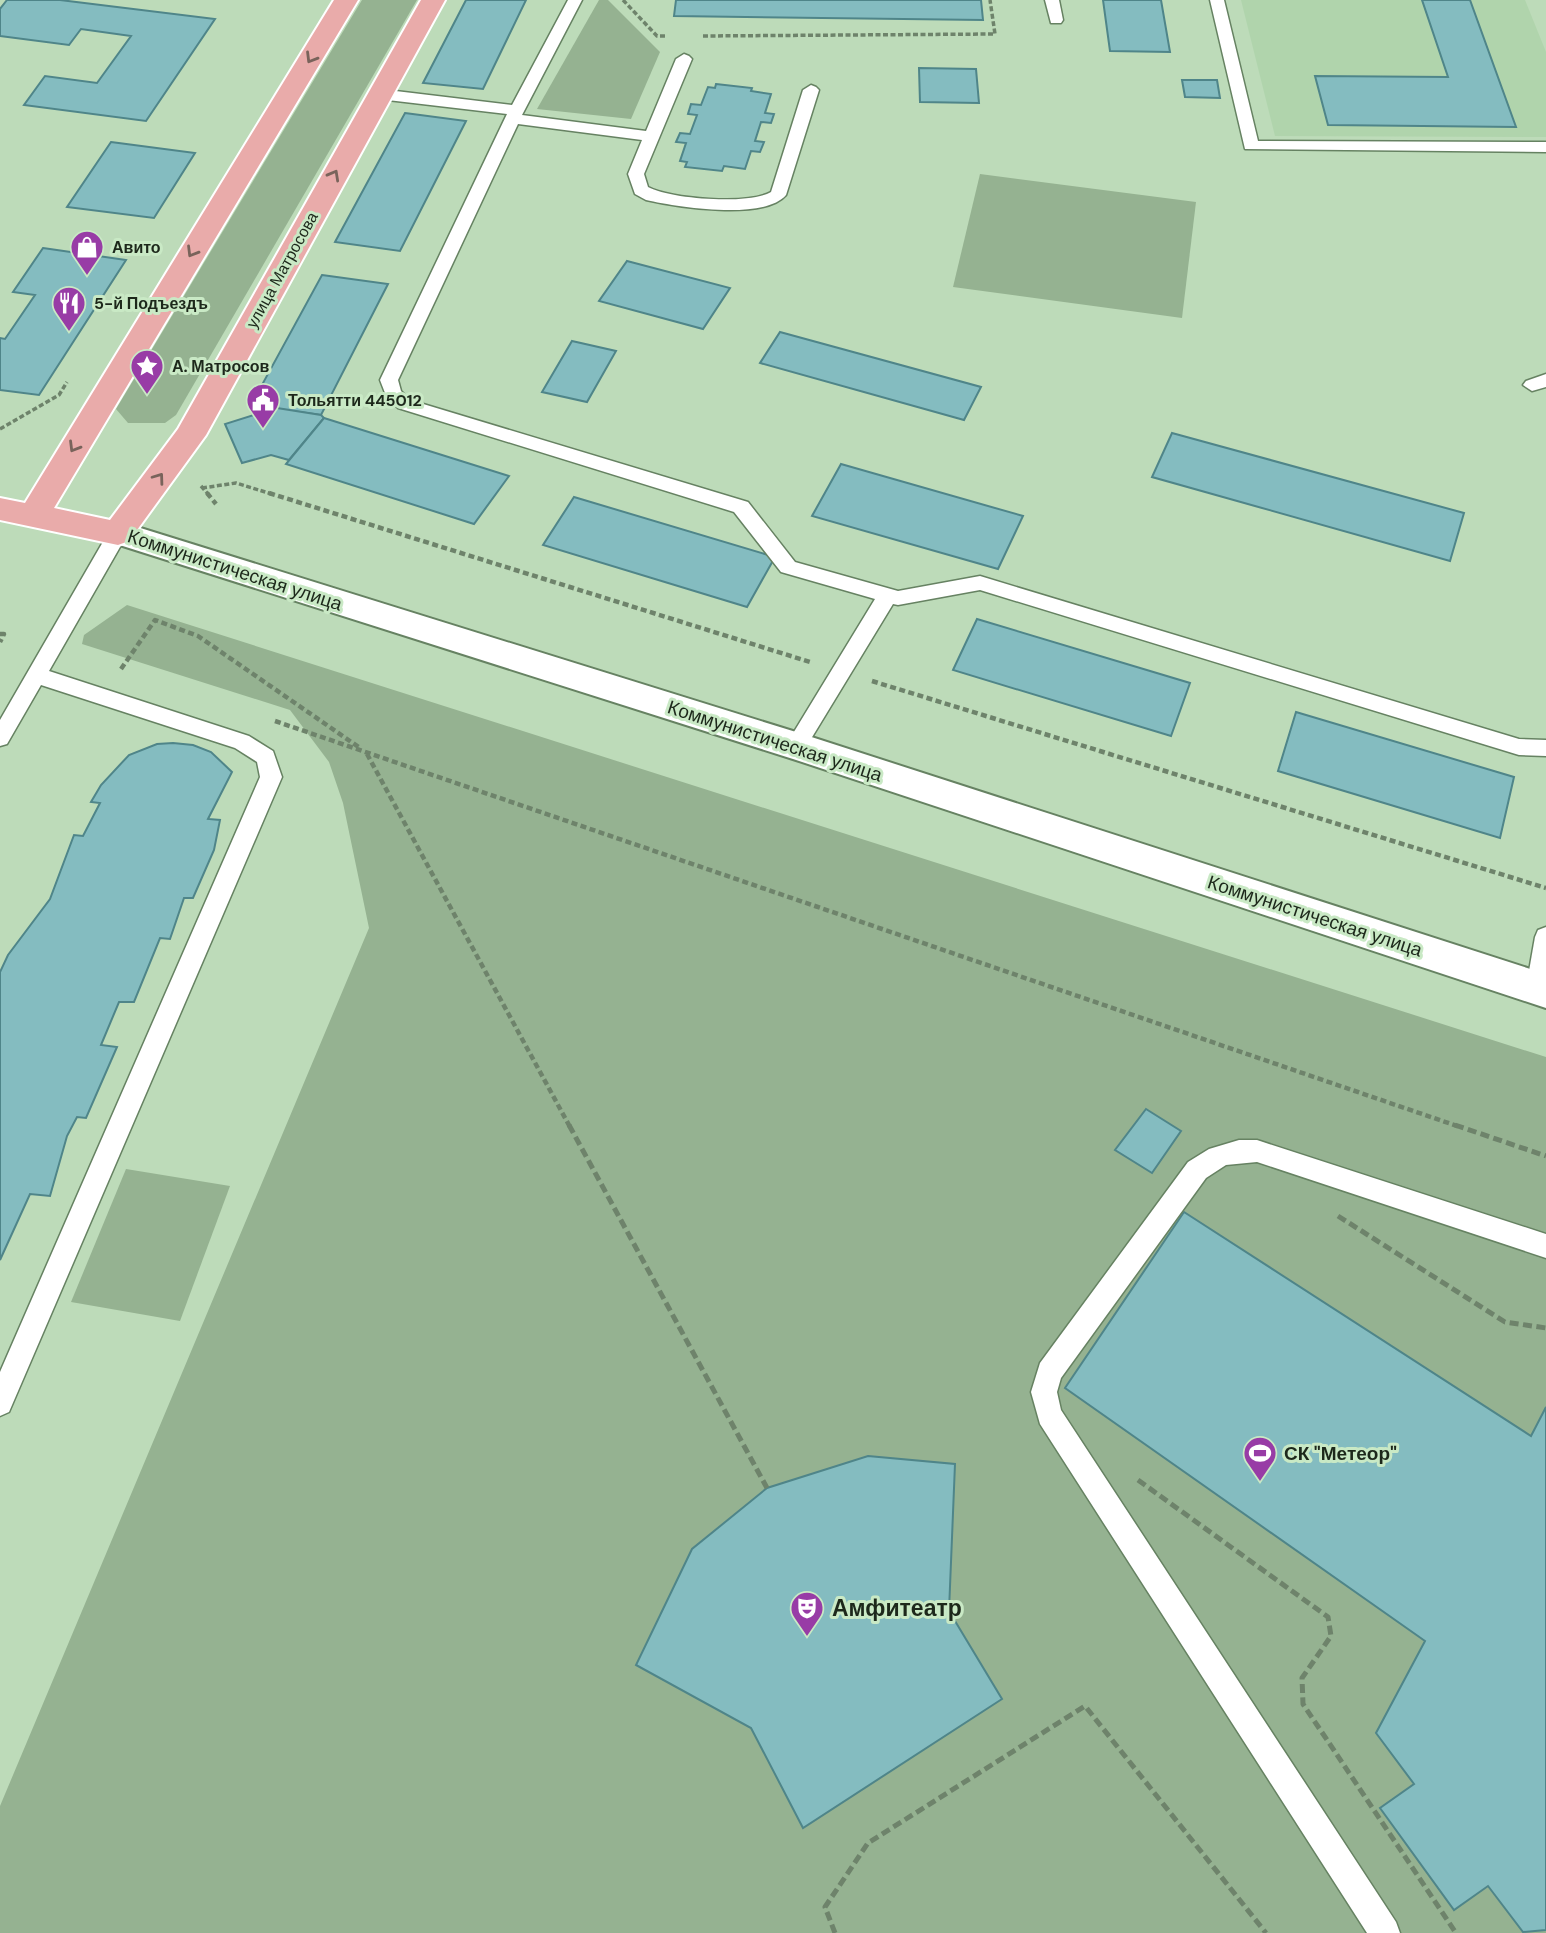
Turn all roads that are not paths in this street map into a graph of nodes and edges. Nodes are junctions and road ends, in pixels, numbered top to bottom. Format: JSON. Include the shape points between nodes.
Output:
{"nodes":[{"id":1,"x":346,"y":0,"type":"edge"},
{"id":2,"x":433,"y":0,"type":"edge"},
{"id":3,"x":575,"y":0,"type":"edge"},
{"id":4,"x":1052,"y":0,"type":"edge"},
{"id":5,"x":1217,"y":0,"type":"edge"},
{"id":6,"x":1056,"y":20,"type":"dead end"},
{"id":7,"x":684,"y":59,"type":"dead end"},
{"id":8,"x":811,"y":90,"type":"dead end"},
{"id":9,"x":379,"y":94,"type":"junction"},
{"id":10,"x":515,"y":115,"type":"junction"},
{"id":11,"x":652,"y":136,"type":"junction"},
{"id":12,"x":1546,"y":147,"type":"edge"},
{"id":13,"x":0,"y":509,"type":"edge"},
{"id":14,"x":34,"y":513,"type":"junction"},
{"id":15,"x":118,"y":533,"type":"junction"},
{"id":16,"x":888,"y":595,"type":"junction"},
{"id":17,"x":36,"y":675,"type":"junction"},
{"id":18,"x":0,"y":738,"type":"edge"},
{"id":19,"x":796,"y":747,"type":"junction"},
{"id":20,"x":1546,"y":748,"type":"edge"},
{"id":21,"x":1546,"y":937,"type":"edge"},
{"id":22,"x":1541,"y":989,"type":"edge"},
{"id":23,"x":1546,"y":1246,"type":"edge"},
{"id":24,"x":0,"y":1403,"type":"edge"},
{"id":25,"x":1385,"y":1933,"type":"edge"}],
"edges":[{"from":1,"to":14,"type":"main road","one_way":true},
{"from":2,"to":9,"type":"main road","name":"улица Матросова"},
{"from":3,"to":10,"type":"lane"},
{"from":4,"to":6,"type":"lane"},
{"from":5,"to":12,"type":"lane","via":[[1251,146]]},
{"from":7,"to":11,"type":"lane"},
{"from":8,"to":11,"type":"lane","via":[[778,195],[771,202],[745,205],[652,196],[640,190],[636,174]]},
{"from":9,"to":10,"type":"lane"},
{"from":15,"to":9,"type":"main road","name":"улица Матросова","one_way":true,"via":[[190,435]]},
{"from":10,"to":11,"type":"lane"},
{"from":10,"to":16,"type":"lane","via":[[395,365],[389,380],[393,394],[404,404],[741,507],[788,567]]},
{"from":13,"to":14,"type":"main road","name":"Коммунистическая улица"},
{"from":14,"to":15,"type":"main road","name":"Коммунистическая улица"},
{"from":15,"to":17,"type":"lane"},
{"from":15,"to":19,"type":"main road","name":"Коммунистическая улица"},
{"from":16,"to":19,"type":"lane"},
{"from":16,"to":20,"type":"lane","via":[[898,598],[980,583],[1518,747]]},
{"from":17,"to":18,"type":"lane"},
{"from":17,"to":24,"type":"lane","via":[[242,742],[266,757],[271,777]]},
{"from":19,"to":22,"type":"main road","name":"Коммунистическая улица"},
{"from":21,"to":22,"type":"lane"},
{"from":23,"to":25,"type":"lane","via":[[1257,1151],[1233,1150],[1197,1170],[1049,1372],[1044,1392],[1049,1415]]}]}
